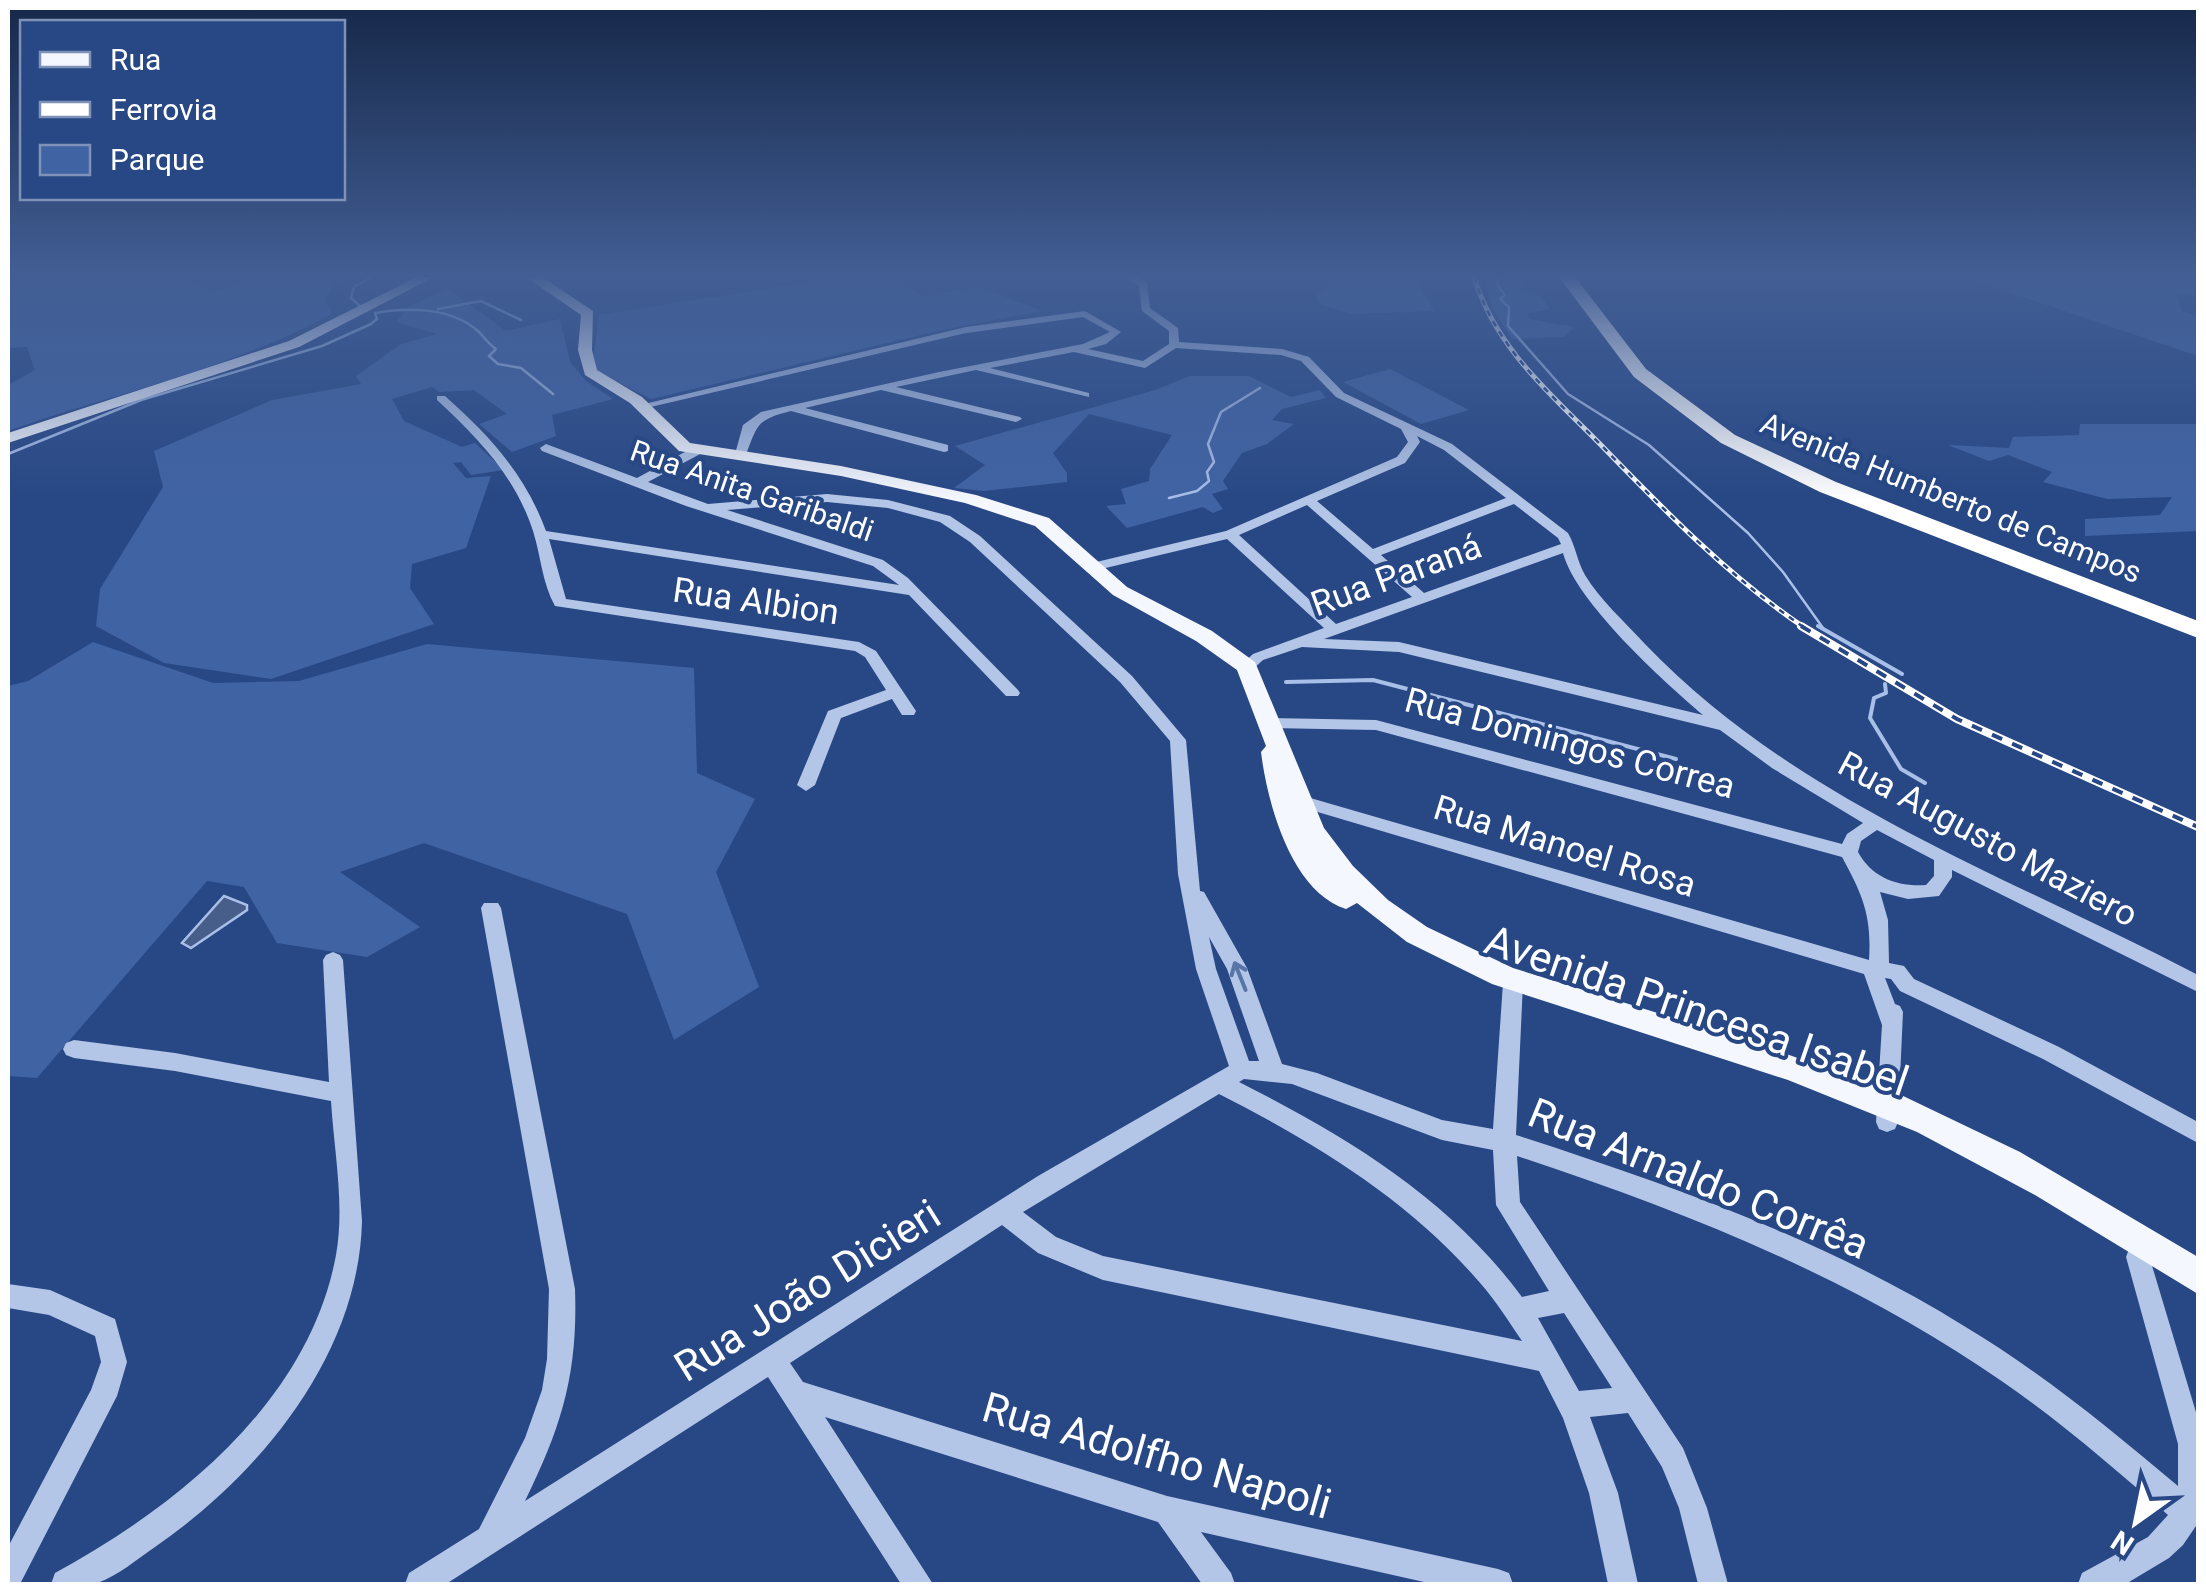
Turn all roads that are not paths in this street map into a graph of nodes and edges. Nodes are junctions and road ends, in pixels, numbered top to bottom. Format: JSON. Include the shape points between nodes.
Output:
{"nodes":[{"id":1,"x":272,"y":351,"type":"edge"},
{"id":2,"x":586,"y":351,"type":"edge"},
{"id":3,"x":875,"y":351,"type":"edge"},
{"id":4,"x":1057,"y":351,"type":"edge"},
{"id":5,"x":1082,"y":351,"type":"edge"},
{"id":6,"x":1165,"y":351,"type":"edge"},
{"id":7,"x":1243,"y":351,"type":"edge"},
{"id":8,"x":1628,"y":351,"type":"edge"},
{"id":9,"x":968,"y":365,"type":"junction"},
{"id":10,"x":875,"y":386,"type":"junction"},
{"id":11,"x":1086,"y":395,"type":"dead end"},
{"id":12,"x":440,"y":398,"type":"dead end"},
{"id":13,"x":642,"y":406,"type":"junction"},
{"id":14,"x":791,"y":408,"type":"junction"},
{"id":15,"x":1016,"y":419,"type":"dead end"},
{"id":16,"x":1405,"y":426,"type":"junction"},
{"id":17,"x":8,"y":438,"type":"edge"},
{"id":18,"x":677,"y":444,"type":"junction"},
{"id":19,"x":546,"y":448,"type":"dead end"},
{"id":20,"x":944,"y":448,"type":"dead end"},
{"id":21,"x":698,"y":450,"type":"junction"},
{"id":22,"x":741,"y":454,"type":"junction"},
{"id":23,"x":667,"y":464,"type":"junction"},
{"id":24,"x":639,"y":482,"type":"junction"},
{"id":25,"x":1514,"y":500,"type":"junction"},
{"id":26,"x":1310,"y":501,"type":"junction"},
{"id":27,"x":757,"y":504,"type":"junction"},
{"id":28,"x":708,"y":508,"type":"junction"},
{"id":29,"x":752,"y":522,"type":"junction"},
{"id":30,"x":541,"y":534,"type":"junction"},
{"id":31,"x":1230,"y":534,"type":"junction"},
{"id":32,"x":598,"y":544,"type":"junction"},
{"id":33,"x":1568,"y":546,"type":"junction"},
{"id":34,"x":842,"y":550,"type":"junction"},
{"id":35,"x":547,"y":552,"type":"junction"},
{"id":36,"x":1371,"y":554,"type":"junction"},
{"id":37,"x":1093,"y":566,"type":"junction"},
{"id":38,"x":812,"y":575,"type":"junction"},
{"id":39,"x":910,"y":590,"type":"junction"},
{"id":40,"x":1422,"y":598,"type":"junction"},
{"id":41,"x":1369,"y":617,"type":"junction"},
{"id":42,"x":2198,"y":627,"type":"edge"},
{"id":43,"x":1334,"y":630,"type":"junction"},
{"id":44,"x":1301,"y":642,"type":"junction"},
{"id":45,"x":1370,"y":642,"type":"junction"},
{"id":46,"x":1248,"y":667,"type":"junction"},
{"id":47,"x":895,"y":692,"type":"junction"},
{"id":48,"x":1012,"y":693,"type":"dead end"},
{"id":49,"x":908,"y":710,"type":"dead end"},
{"id":50,"x":1269,"y":722,"type":"junction"},
{"id":51,"x":1725,"y":726,"type":"junction"},
{"id":52,"x":806,"y":785,"type":"dead end"},
{"id":53,"x":1300,"y":800,"type":"junction"},
{"id":54,"x":1874,"y":823,"type":"junction"},
{"id":55,"x":1943,"y":858,"type":"junction"},
{"id":56,"x":1854,"y":861,"type":"junction"},
{"id":57,"x":1192,"y":888,"type":"junction"},
{"id":58,"x":1904,"y":892,"type":"junction"},
{"id":59,"x":1876,"y":899,"type":"junction"},
{"id":60,"x":492,"y":908,"type":"dead end"},
{"id":61,"x":333,"y":960,"type":"dead end"},
{"id":62,"x":1889,"y":981,"type":"junction"},
{"id":63,"x":2198,"y":984,"type":"edge"},
{"id":64,"x":1513,"y":990,"type":"junction"},
{"id":65,"x":74,"y":1050,"type":"dead end"},
{"id":66,"x":1272,"y":1068,"type":"junction"},
{"id":67,"x":1230,"y":1076,"type":"junction"},
{"id":68,"x":341,"y":1094,"type":"junction"},
{"id":69,"x":1888,"y":1113,"type":"junction"},
{"id":70,"x":2198,"y":1133,"type":"edge"},
{"id":71,"x":1504,"y":1142,"type":"junction"},
{"id":72,"x":1004,"y":1212,"type":"junction"},
{"id":73,"x":2138,"y":1257,"type":"junction"},
{"id":74,"x":2198,"y":1277,"type":"edge"},
{"id":75,"x":8,"y":1296,"type":"edge"},
{"id":76,"x":2198,"y":1297,"type":"edge"},
{"id":77,"x":1570,"y":1299,"type":"junction"},
{"id":78,"x":1518,"y":1310,"type":"junction"},
{"id":79,"x":772,"y":1358,"type":"junction"},
{"id":80,"x":1547,"y":1359,"type":"junction"},
{"id":81,"x":797,"y":1394,"type":"junction"},
{"id":82,"x":1637,"y":1399,"type":"junction"},
{"id":83,"x":1572,"y":1405,"type":"junction"},
{"id":84,"x":1167,"y":1510,"type":"junction"},
{"id":85,"x":2188,"y":1513,"type":"junction"},
{"id":86,"x":490,"y":1537,"type":"junction"},
{"id":87,"x":8,"y":1576,"type":"edge"},
{"id":88,"x":66,"y":1584,"type":"edge"},
{"id":89,"x":420,"y":1584,"type":"edge"},
{"id":90,"x":918,"y":1584,"type":"edge"},
{"id":91,"x":1220,"y":1584,"type":"edge"},
{"id":92,"x":1498,"y":1584,"type":"edge"},
{"id":93,"x":1623,"y":1584,"type":"edge"},
{"id":94,"x":1714,"y":1584,"type":"edge"},
{"id":95,"x":2093,"y":1584,"type":"edge"}],
"edges":[{"from":1,"to":17,"type":"main road"},
{"from":2,"to":13,"type":"main road","via":[[590,372]]},
{"from":3,"to":13,"type":"street"},
{"from":4,"to":9,"type":"street"},
{"from":5,"to":6,"type":"street","via":[[1145,365]]},
{"from":7,"to":16,"type":"street","name":"Rua Augusto Maziero","via":[[1295,356],[1316,366],[1340,395]]},
{"from":8,"to":42,"type":"highway","name":"Avenida Humberto de Campos","via":[[1696,419],[1789,470]]},
{"from":9,"to":10,"type":"street"},
{"from":9,"to":11,"type":"street"},
{"from":10,"to":14,"type":"street"},
{"from":10,"to":15,"type":"street"},
{"from":12,"to":30,"type":"street","via":[[505,458]]},
{"from":13,"to":18,"type":"main road"},
{"from":14,"to":20,"type":"street"},
{"from":14,"to":22,"type":"street","via":[[749,425]]},
{"from":16,"to":25,"type":"street","name":"Rua Augusto Maziero","via":[[1460,454]]},
{"from":16,"to":26,"type":"street","via":[[1414,442],[1406,457]]},
{"from":18,"to":21,"type":"main road"},
{"from":18,"to":23,"type":"street"},
{"from":19,"to":24,"type":"street","name":"Rua Anita Garibaldi"},
{"from":21,"to":22,"type":"main road"},
{"from":21,"to":23,"type":"street"},
{"from":22,"to":37,"type":"main road","via":[[1012,510],[1042,522]]},
{"from":23,"to":24,"type":"street"},
{"from":24,"to":28,"type":"street","name":"Rua Anita Garibaldi"},
{"from":25,"to":33,"type":"street","name":"Rua Augusto Maziero"},
{"from":25,"to":36,"type":"street"},
{"from":26,"to":31,"type":"street"},
{"from":26,"to":36,"type":"street"},
{"from":27,"to":28,"type":"street"},
{"from":27,"to":29,"type":"street"},
{"from":27,"to":57,"type":"street","via":[[827,498],[888,504],[945,520],[976,539],[1126,679],[1178,740],[1182,838]]},
{"from":28,"to":29,"type":"street","name":"Rua Anita Garibaldi"},
{"from":29,"to":34,"type":"street","name":"Rua Anita Garibaldi"},
{"from":30,"to":32,"type":"street"},
{"from":30,"to":35,"type":"street"},
{"from":31,"to":37,"type":"street"},
{"from":31,"to":43,"type":"street"},
{"from":32,"to":35,"type":"street"},
{"from":32,"to":38,"type":"street"},
{"from":33,"to":40,"type":"street","name":"Rua Paraná"},
{"from":33,"to":51,"type":"street","name":"Rua Augusto Maziero","via":[[1568,561],[1585,584]]},
{"from":34,"to":38,"type":"street","via":[[842,564]]},
{"from":34,"to":39,"type":"street","name":"Rua Anita Garibaldi","via":[[878,563]]},
{"from":35,"to":47,"type":"street","name":"Rua Albion","via":[[563,604],[858,646],[871,654]]},
{"from":36,"to":40,"type":"street"},
{"from":37,"to":46,"type":"main road","via":[[1120,591]]},
{"from":38,"to":39,"type":"street"},
{"from":39,"to":48,"type":"street","name":"Rua Anita Garibaldi"},
{"from":40,"to":41,"type":"street","name":"Rua Paraná"},
{"from":41,"to":43,"type":"street","name":"Rua Paraná"},
{"from":41,"to":45,"type":"street","via":[[1364,630]]},
{"from":43,"to":44,"type":"street","name":"Rua Paraná"},
{"from":44,"to":45,"type":"street"},
{"from":44,"to":46,"type":"street","name":"Rua Paraná"},
{"from":45,"to":51,"type":"street"},
{"from":46,"to":50,"type":"main road","name":"Avenida Princesa Isabel"},
{"from":47,"to":49,"type":"street","name":"Rua Albion"},
{"from":47,"to":52,"type":"street","via":[[834,715]]},
{"from":50,"to":53,"type":"main road","name":"Avenida Princesa Isabel"},
{"from":50,"to":56,"type":"street","name":"Rua Domingos Correa","via":[[1376,725]]},
{"from":50,"to":64,"type":"main road","name":"Avenida Princesa Isabel","via":[[1280,808],[1310,864],[1407,946]]},
{"from":51,"to":54,"type":"street","name":"Rua Augusto Maziero"},
{"from":53,"to":62,"type":"street","name":"Rua Manoel Rosa"},
{"from":53,"to":64,"type":"main road","name":"Avenida Princesa Isabel","via":[[1327,854],[1372,902]]},
{"from":54,"to":55,"type":"street","name":"Rua Augusto Maziero"},
{"from":54,"to":56,"type":"street","via":[[1853,838]]},
{"from":55,"to":58,"type":"street","via":[[1940,886]]},
{"from":55,"to":63,"type":"street","name":"Rua Augusto Maziero"},
{"from":56,"to":58,"type":"street","name":"Rua Domingos Correa"},
{"from":56,"to":59,"type":"street"},
{"from":66,"to":57,"type":"street","one_way":true,"via":[[1238,968]]},
{"from":57,"to":67,"type":"street"},
{"from":58,"to":59,"type":"street"},
{"from":59,"to":62,"type":"street"},
{"from":60,"to":86,"type":"street","via":[[566,1339],[541,1439]]},
{"from":61,"to":68,"type":"street"},
{"from":62,"to":69,"type":"street"},
{"from":62,"to":70,"type":"street","name":"Rua Manoel Rosa","via":[[1981,1019]]},
{"from":64,"to":69,"type":"main road","name":"Avenida Princesa Isabel","via":[[1710,1041]]},
{"from":64,"to":71,"type":"street"},
{"from":65,"to":68,"type":"street"},
{"from":66,"to":67,"type":"street","name":"Rua Arnaldo Corrêa"},
{"from":66,"to":71,"type":"street","name":"Rua Arnaldo Corrêa","via":[[1429,1126]]},
{"from":67,"to":72,"type":"street","name":"Rua João Dicieri"},
{"from":67,"to":78,"type":"street","via":[[1383,1172],[1454,1231]]},
{"from":68,"to":88,"type":"street","via":[[348,1257],[325,1326],[296,1382],[259,1435],[204,1488]]},
{"from":69,"to":73,"type":"main road","name":"Avenida Princesa Isabel"},
{"from":69,"to":74,"type":"main road","name":"Avenida Princesa Isabel","via":[[2037,1179]]},
{"from":71,"to":77,"type":"street","via":[[1508,1205]]},
{"from":71,"to":85,"type":"street","name":"Rua Arnaldo Corrêa","via":[[1786,1246],[1917,1312],[2024,1381]]},
{"from":72,"to":79,"type":"street","name":"Rua João Dicieri"},
{"from":72,"to":80,"type":"street","via":[[1047,1244],[1102,1268]]},
{"from":73,"to":76,"type":"main road","name":"Avenida Princesa Isabel"},
{"from":73,"to":85,"type":"street","via":[[2192,1444]]},
{"from":75,"to":87,"type":"street","via":[[50,1303],[106,1328],[114,1362],[103,1396]]},
{"from":77,"to":78,"type":"street"},
{"from":77,"to":82,"type":"street"},
{"from":78,"to":80,"type":"street"},
{"from":79,"to":81,"type":"street"},
{"from":79,"to":86,"type":"street","name":"Rua João Dicieri"},
{"from":80,"to":83,"type":"street"},
{"from":81,"to":84,"type":"street","name":"Rua Adolfho Napoli"},
{"from":81,"to":90,"type":"street"},
{"from":82,"to":83,"type":"street"},
{"from":82,"to":94,"type":"street","via":[[1694,1508]]},
{"from":83,"to":93,"type":"street","via":[[1611,1510]]},
{"from":84,"to":91,"type":"street"},
{"from":84,"to":92,"type":"street","name":"Rua Adolfho Napoli"},
{"from":85,"to":95,"type":"street","via":[[2156,1553]]},
{"from":86,"to":89,"type":"street","name":"Rua João Dicieri"}]}
